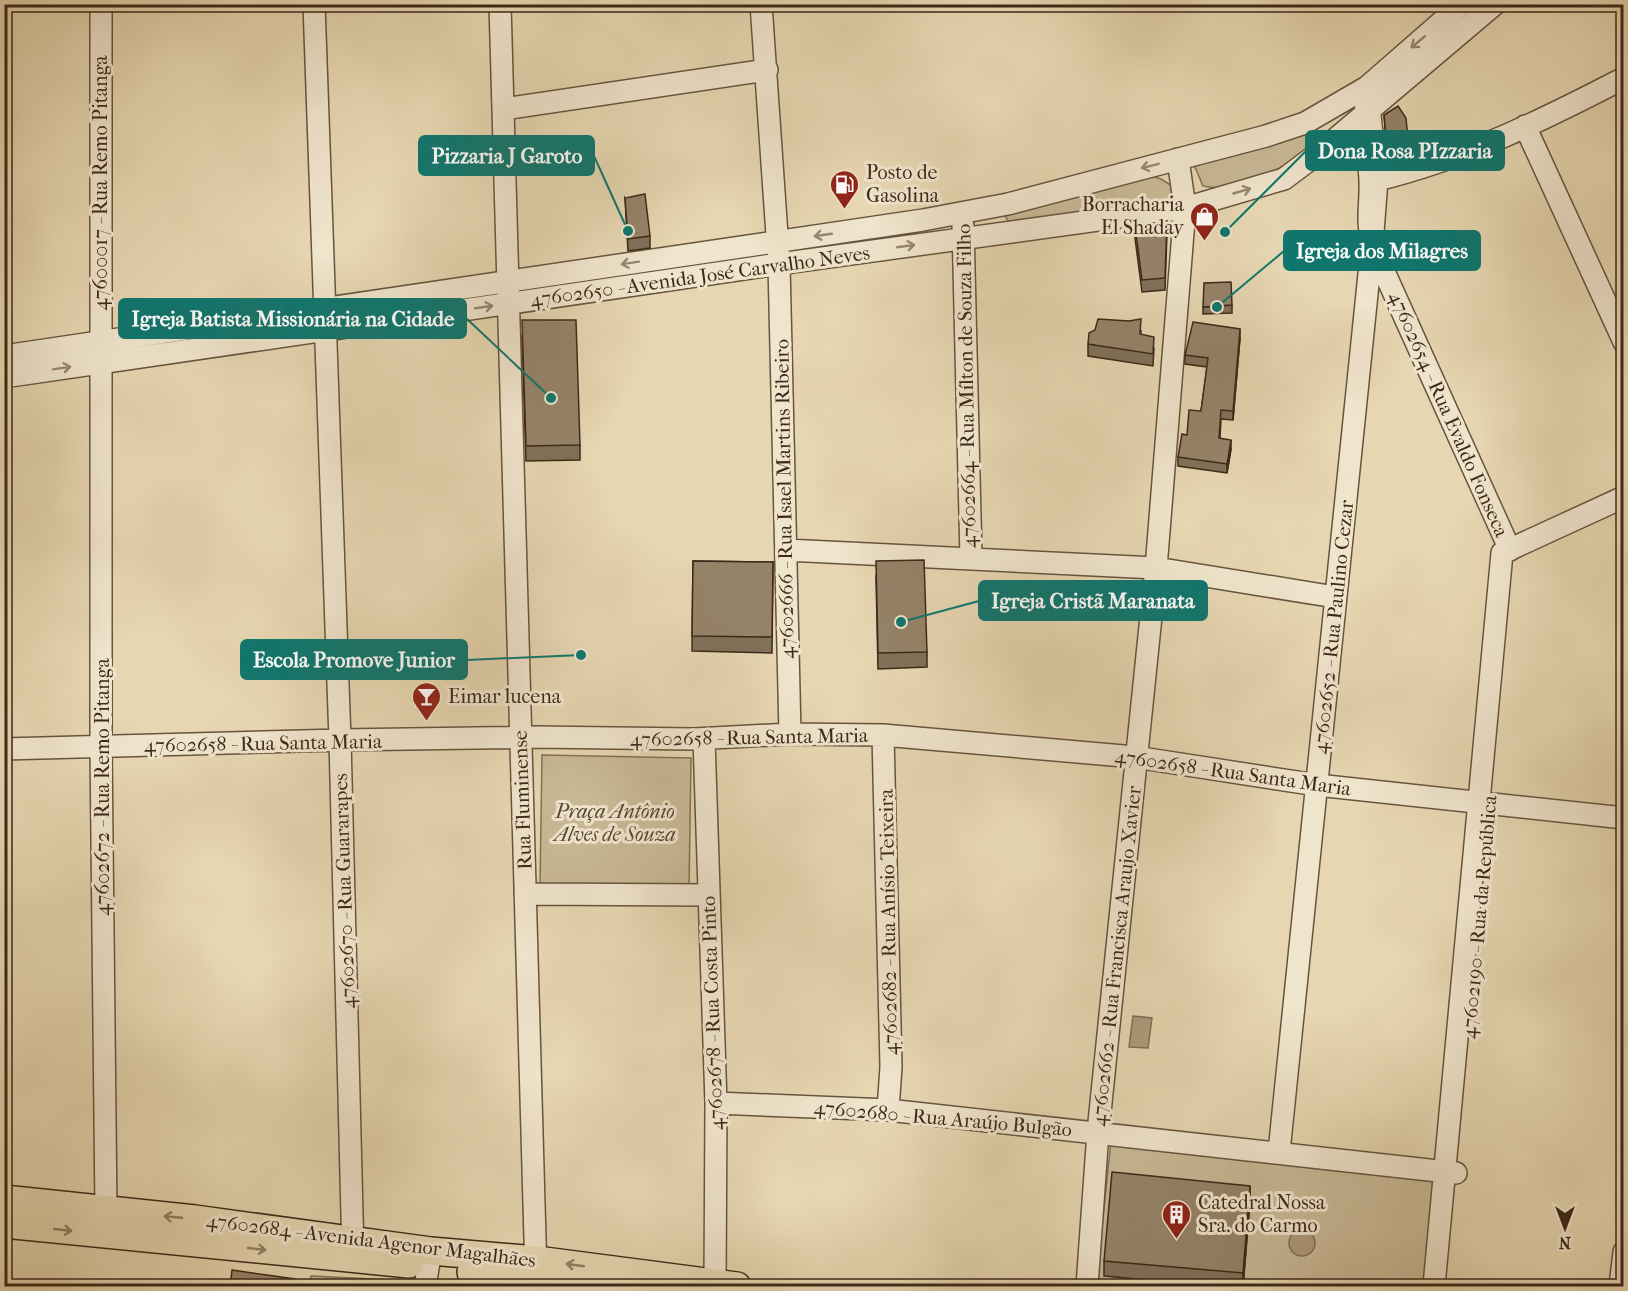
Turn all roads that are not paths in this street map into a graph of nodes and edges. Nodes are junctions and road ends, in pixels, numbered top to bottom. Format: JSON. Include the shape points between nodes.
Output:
{"nodes":[{"id":1,"x":101,"y":4,"type":"edge"},
{"id":2,"x":314,"y":4,"type":"edge"},
{"id":3,"x":500,"y":4,"type":"edge"},
{"id":4,"x":760,"y":4,"type":"edge"},
{"id":5,"x":1462,"y":4,"type":"edge"},
{"id":6,"x":1495,"y":4,"type":"edge"},
{"id":7,"x":767,"y":70,"type":"junction"},
{"id":8,"x":1623,"y":78,"type":"edge"},
{"id":9,"x":1367,"y":87,"type":"junction"},
{"id":10,"x":503,"y":109,"type":"junction"},
{"id":11,"x":1366,"y":113,"type":"junction"},
{"id":12,"x":1525,"y":126,"type":"junction"},
{"id":13,"x":1178,"y":159,"type":"junction"},
{"id":14,"x":1377,"y":180,"type":"junction"},
{"id":15,"x":1185,"y":208,"type":"junction"},
{"id":16,"x":962,"y":214,"type":"junction"},
{"id":17,"x":1373,"y":234,"type":"junction"},
{"id":18,"x":963,"y":239,"type":"junction"},
{"id":19,"x":777,"y":242,"type":"junction"},
{"id":20,"x":685,"y":255,"type":"junction"},
{"id":21,"x":778,"y":264,"type":"junction"},
{"id":22,"x":687,"y":277,"type":"junction"},
{"id":23,"x":509,"y":293,"type":"junction"},
{"id":24,"x":325,"y":307,"type":"junction"},
{"id":25,"x":325,"y":329,"type":"junction"},
{"id":26,"x":1623,"y":342,"type":"edge"},
{"id":27,"x":99,"y":352,"type":"junction"},
{"id":28,"x":4,"y":356,"type":"edge"},
{"id":29,"x":4,"y":377,"type":"edge"},
{"id":30,"x":1623,"y":497,"type":"edge"},
{"id":31,"x":1511,"y":549,"type":"junction"},
{"id":32,"x":786,"y":550,"type":"junction"},
{"id":33,"x":971,"y":558,"type":"junction"},
{"id":34,"x":1156,"y":568,"type":"junction"},
{"id":35,"x":1335,"y":597,"type":"junction"},
{"id":36,"x":790,"y":734,"type":"junction"},
{"id":37,"x":883,"y":735,"type":"junction"},
{"id":38,"x":520,"y":738,"type":"junction"},
{"id":39,"x":704,"y":739,"type":"junction"},
{"id":40,"x":340,"y":740,"type":"junction"},
{"id":41,"x":101,"y":747,"type":"junction"},
{"id":42,"x":4,"y":749,"type":"edge"},
{"id":43,"x":1136,"y":757,"type":"junction"},
{"id":44,"x":1317,"y":785,"type":"junction"},
{"id":45,"x":1484,"y":802,"type":"junction"},
{"id":46,"x":1623,"y":818,"type":"edge"},
{"id":47,"x":525,"y":894,"type":"junction"},
{"id":48,"x":709,"y":895,"type":"junction"},
{"id":49,"x":716,"y":1103,"type":"junction"},
{"id":50,"x":888,"y":1110,"type":"junction"},
{"id":51,"x":1098,"y":1132,"type":"junction"},
{"id":52,"x":1279,"y":1152,"type":"junction"},
{"id":53,"x":1450,"y":1172,"type":"junction"},
{"id":54,"x":4,"y":1199,"type":"edge"},
{"id":55,"x":106,"y":1212,"type":"junction"},
{"id":56,"x":4,"y":1224,"type":"edge"},
{"id":57,"x":353,"y":1249,"type":"junction"},
{"id":58,"x":1623,"y":1252,"type":"edge"},
{"id":59,"x":428,"y":1268,"type":"edge"},
{"id":60,"x":536,"y":1270,"type":"junction"},
{"id":61,"x":722,"y":1286,"type":"edge"},
{"id":62,"x":589,"y":1287,"type":"edge"},
{"id":63,"x":1087,"y":1287,"type":"edge"},
{"id":64,"x":1434,"y":1287,"type":"edge"},
{"id":65,"x":1445,"y":1287,"type":"edge"},
{"id":66,"x":1620,"y":1287,"type":"edge"}],
"edges":[{"from":1,"to":27,"type":"street","name":"47600017 - Rua Remo Pitanga"},
{"from":2,"to":24,"type":"street","name":"47602670 - Rua Guararapes"},
{"from":3,"to":10,"type":"street","name":"Rua Fluminense"},
{"from":4,"to":7,"type":"street","name":"47602666 - Rua Isael Martins Ribeiro"},
{"from":5,"to":9,"type":"street","one_way":true},
{"from":6,"to":11,"type":"street","name":"47602650 - Avenida José Carvalho Neves"},
{"from":7,"to":10,"type":"street"},
{"from":7,"to":19,"type":"street","name":"47602666 - Rua Isael Martins Ribeiro"},
{"from":8,"to":12,"type":"street"},
{"from":9,"to":11,"type":"street","name":"47602652 - Rua Paulino Cezar"},
{"from":9,"to":13,"type":"street","via":[[1305,123]]},
{"from":10,"to":23,"type":"street","name":"Rua Fluminense"},
{"from":11,"to":14,"type":"street","name":"47602652 - Rua Paulino Cezar"},
{"from":15,"to":11,"type":"street","name":"47602650 - Avenida José Carvalho Neves","one_way":true,"via":[[1284,179]]},
{"from":11,"to":17,"type":"street","name":"47602652 - Rua Paulino Cezar","via":[[1370,182],[1367,221]]},
{"from":12,"to":14,"type":"street","via":[[1447,160]]},
{"from":12,"to":26,"type":"street"},
{"from":13,"to":15,"type":"street","name":"47602662 - Rua Francisca Araujo Xavier"},
{"from":13,"to":16,"type":"street","one_way":true},
{"from":14,"to":17,"type":"street","name":"47602652 - Rua Paulino Cezar"},
{"from":15,"to":18,"type":"street","name":"47602650 - Avenida José Carvalho Neves"},
{"from":15,"to":34,"type":"street","name":"47602662 - Rua Francisca Araujo Xavier"},
{"from":16,"to":18,"type":"street","name":"47602664 - Rua Mílton de Souza Filho"},
{"from":16,"to":19,"type":"street","one_way":true},
{"from":17,"to":31,"type":"street"},
{"from":17,"to":35,"type":"street","name":"47602652 - Rua Paulino Cezar"},
{"from":21,"to":18,"type":"street","name":"47602650 - Avenida José Carvalho Neves","one_way":true},
{"from":18,"to":33,"type":"street","name":"47602664 - Rua Mílton de Souza Filho"},
{"from":19,"to":20,"type":"street"},
{"from":19,"to":21,"type":"street","name":"47602666 - Rua Isael Martins Ribeiro"},
{"from":20,"to":22,"type":"street"},
{"from":20,"to":23,"type":"street","one_way":true},
{"from":21,"to":22,"type":"street","name":"47602650 - Avenida José Carvalho Neves"},
{"from":21,"to":32,"type":"street","name":"47602666 - Rua Isael Martins Ribeiro"},
{"from":22,"to":23,"type":"street","name":"47602650 - Avenida José Carvalho Neves"},
{"from":23,"to":24,"type":"street"},
{"from":25,"to":23,"type":"street","name":"47602650 - Avenida José Carvalho Neves","one_way":true},
{"from":23,"to":38,"type":"street","name":"Rua Fluminense"},
{"from":24,"to":25,"type":"street","name":"47602670 - Rua Guararapes"},
{"from":24,"to":27,"type":"street"},
{"from":25,"to":27,"type":"street","name":"47602650 - Avenida José Carvalho Neves"},
{"from":25,"to":40,"type":"street","name":"47602670 - Rua Guararapes"},
{"from":27,"to":28,"type":"street"},
{"from":29,"to":27,"type":"street","name":"47602650 - Avenida José Carvalho Neves","one_way":true},
{"from":27,"to":41,"type":"street","name":"47602672 - Rua Remo Pitanga"},
{"from":30,"to":31,"type":"street"},
{"from":31,"to":45,"type":"street","name":"47602190 - Rua da República"},
{"from":32,"to":33,"type":"street"},
{"from":32,"to":36,"type":"street","name":"47602666 - Rua Isael Martins Ribeiro"},
{"from":33,"to":34,"type":"street"},
{"from":34,"to":35,"type":"street"},
{"from":34,"to":43,"type":"street","name":"47602662 - Rua Francisca Araujo Xavier"},
{"from":35,"to":44,"type":"street","name":"47602652 - Rua Paulino Cezar"},
{"from":36,"to":37,"type":"street","name":"47602658 - Rua Santa Maria"},
{"from":36,"to":39,"type":"street","name":"47602658 - Rua Santa Maria"},
{"from":37,"to":43,"type":"street","name":"47602658 - Rua Santa Maria"},
{"from":37,"to":50,"type":"street","name":"47602682 - Rua Anísio Teixeira","via":[[891,1055]]},
{"from":38,"to":39,"type":"street","name":"47602658 - Rua Santa Maria"},
{"from":38,"to":40,"type":"street","name":"47602658 - Rua Santa Maria"},
{"from":38,"to":47,"type":"street","name":"Rua Fluminense"},
{"from":39,"to":48,"type":"street","name":"47602678 - Rua Costa Pinto"},
{"from":40,"to":41,"type":"street","name":"47602658 - Rua Santa Maria"},
{"from":40,"to":57,"type":"street","name":"47602670 - Rua Guararapes"},
{"from":41,"to":42,"type":"street","name":"47602658 - Rua Santa Maria"},
{"from":41,"to":55,"type":"street","name":"47602672 - Rua Remo Pitanga"},
{"from":43,"to":44,"type":"street","name":"47602658 - Rua Santa Maria"},
{"from":43,"to":51,"type":"street","name":"47602662 - Rua Francisca Araujo Xavier"},
{"from":44,"to":45,"type":"street","name":"47602658 - Rua Santa Maria"},
{"from":44,"to":52,"type":"street","name":"47602652 - Rua Paulino Cezar"},
{"from":45,"to":46,"type":"street","name":"47602658 - Rua Santa Maria"},
{"from":45,"to":53,"type":"street","name":"47602190 - Rua da República"},
{"from":47,"to":48,"type":"street"},
{"from":47,"to":60,"type":"street","name":"Rua Fluminense"},
{"from":48,"to":49,"type":"street","name":"47602678 - Rua Costa Pinto"},
{"from":49,"to":50,"type":"street","name":"47602680 - Rua Araújo Bulgão"},
{"from":49,"to":61,"type":"street","name":"47602678 - Rua Costa Pinto"},
{"from":50,"to":51,"type":"street","name":"47602680 - Rua Araújo Bulgão"},
{"from":51,"to":52,"type":"street","name":"47602680 - Rua Araújo Bulgão"},
{"from":51,"to":63,"type":"street","name":"47602662 - Rua Francisca Araujo Xavier"},
{"from":52,"to":53,"type":"street","name":"47602680 - Rua Araújo Bulgão"},
{"from":53,"to":64,"type":"street"},
{"from":53,"to":65,"type":"street","name":"47602190 - Rua da República"},
{"from":54,"to":55,"type":"main road","name":"47602684 - Avenida Agenor Magalhães"},
{"from":57,"to":55,"type":"main road","name":"47602684 - Avenida Agenor Magalhães","one_way":true},
{"from":56,"to":57,"type":"main road","name":"47602684 - Avenida Agenor Magalhães","one_way":true},
{"from":57,"to":59,"type":"main road","name":"47602684 - Avenida Agenor Magalhães"},
{"from":58,"to":66,"type":"street"},
{"from":59,"to":60,"type":"main road","name":"47602684 - Avenida Agenor Magalhães"},
{"from":61,"to":60,"type":"main road","name":"47602684 - Avenida Agenor Magalhães","one_way":true},
{"from":60,"to":62,"type":"main road","name":"47602684 - Avenida Agenor Magalhães"}]}
